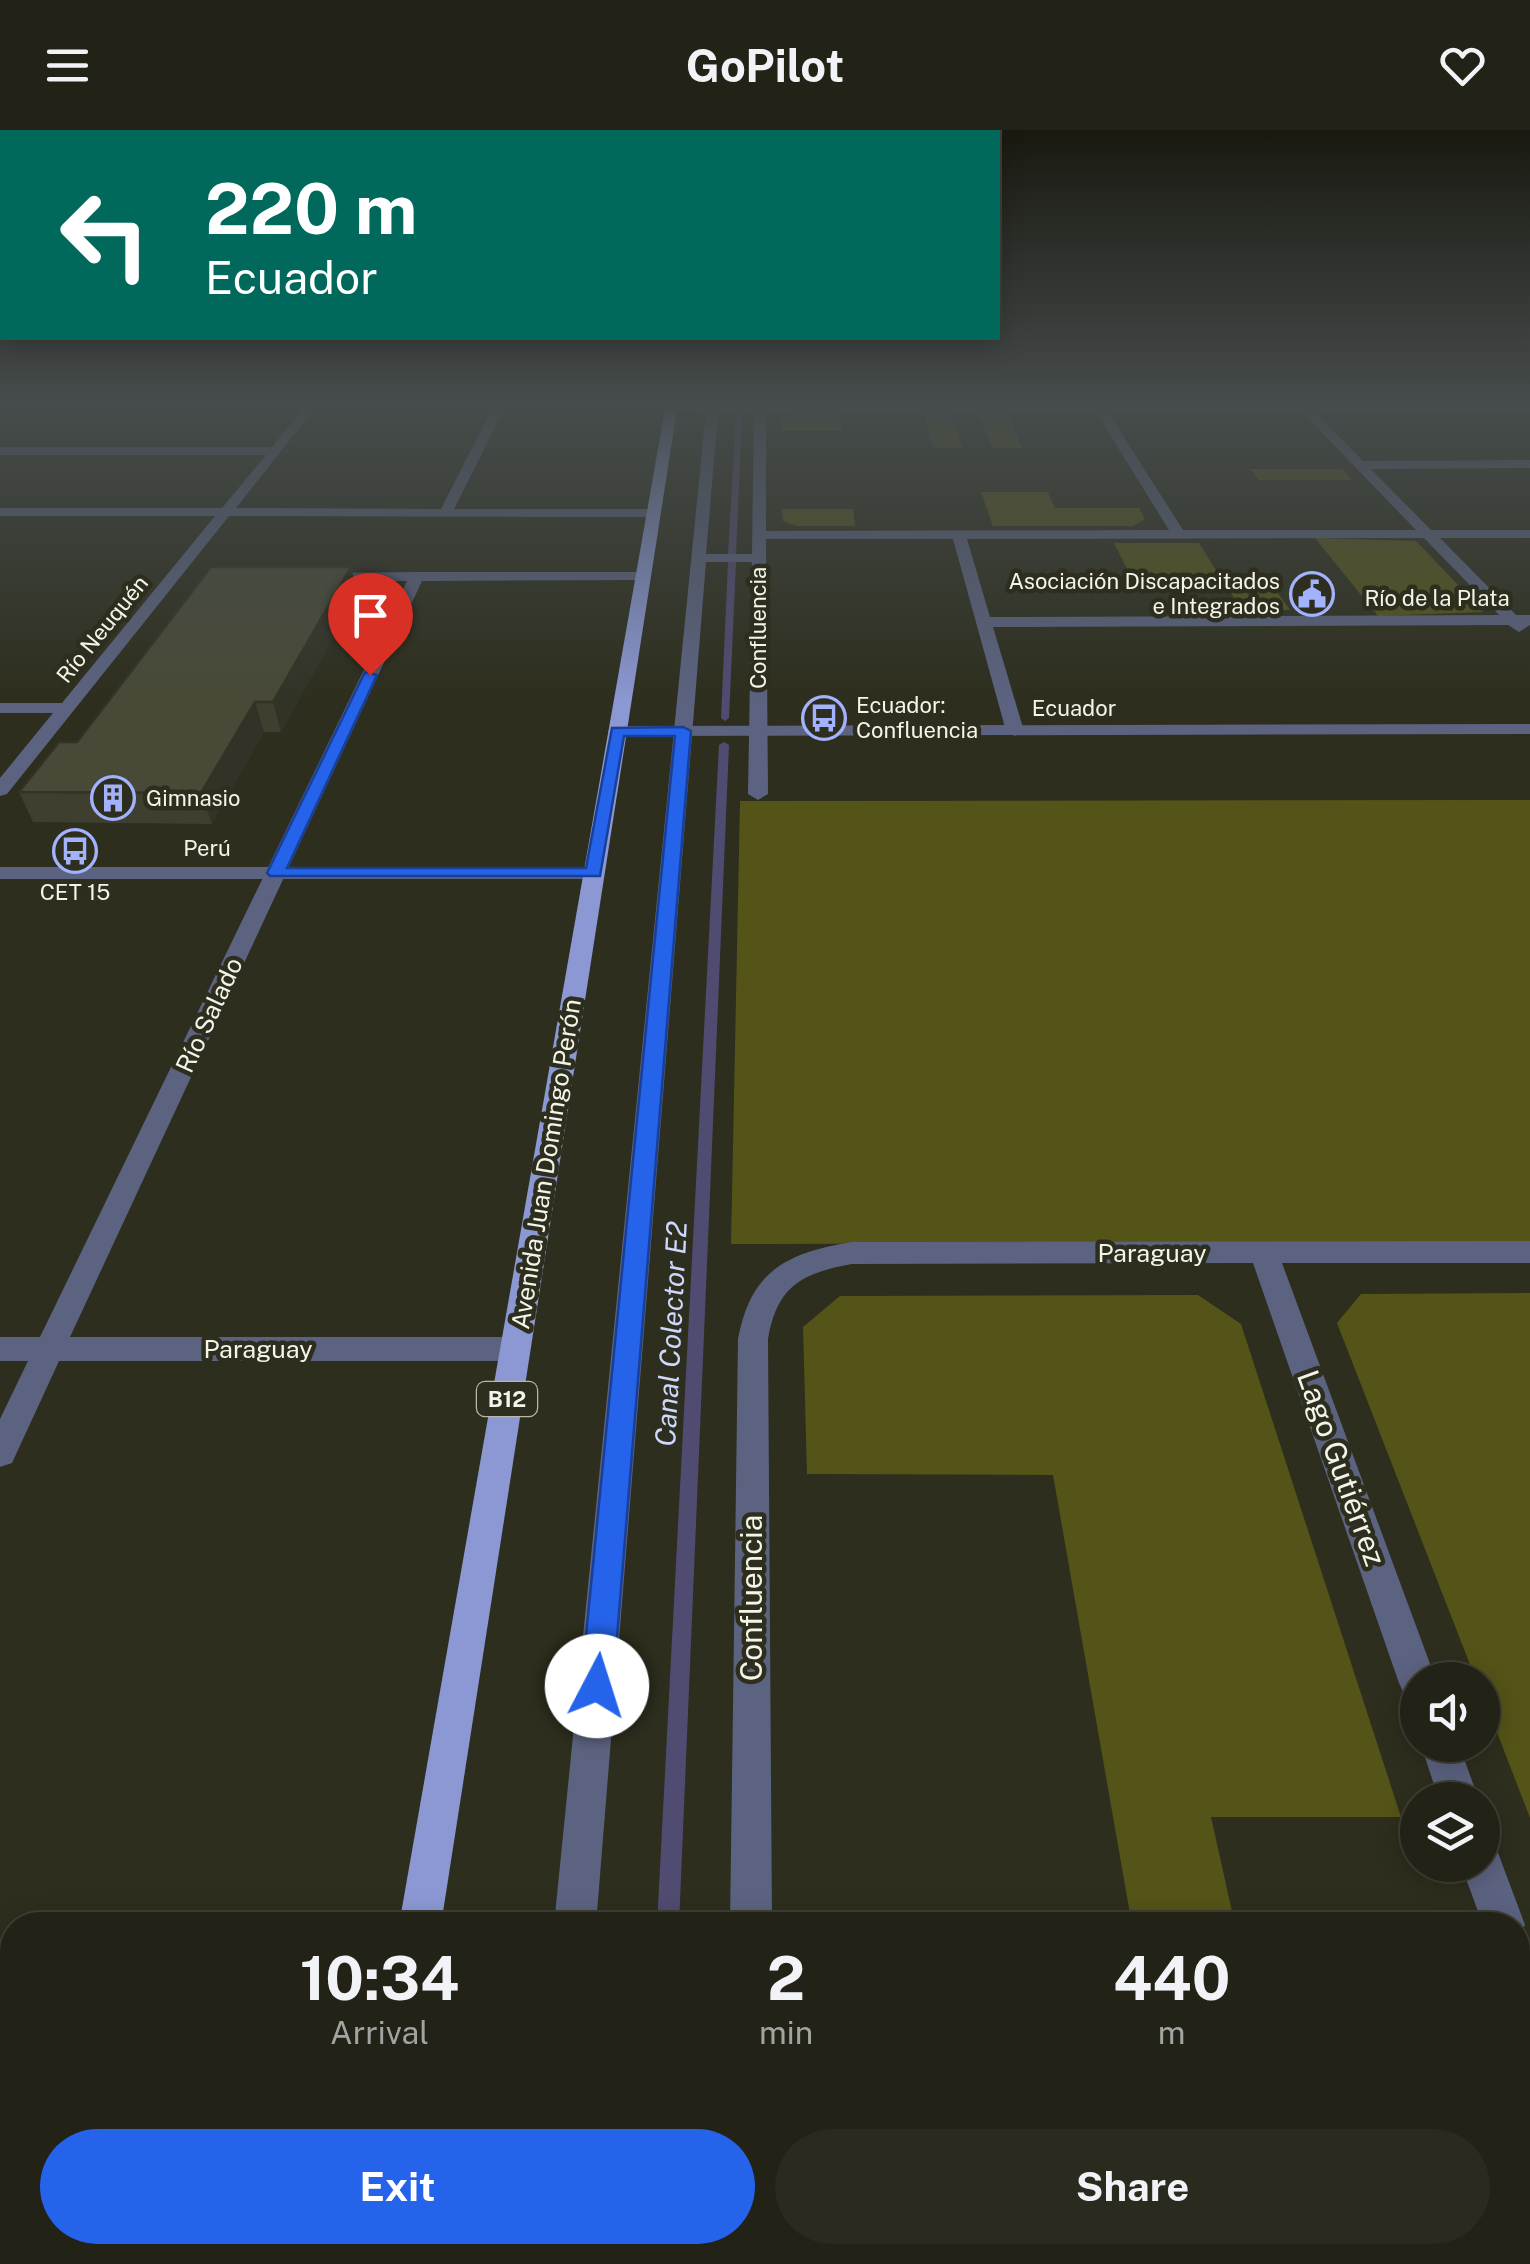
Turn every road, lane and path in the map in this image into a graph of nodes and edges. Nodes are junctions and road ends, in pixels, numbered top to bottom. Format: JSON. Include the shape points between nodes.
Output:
{"nodes":[{"id":1,"x":233,"y":503,"type":"edge"},
{"id":2,"x":451,"y":503,"type":"edge"},
{"id":3,"x":656,"y":503,"type":"edge"},
{"id":4,"x":704,"y":503,"type":"edge"},
{"id":5,"x":759,"y":503,"type":"edge"},
{"id":6,"x":1158,"y":503,"type":"edge"},
{"id":7,"x":1397,"y":503,"type":"edge"},
{"id":8,"x":0,"y":512,"type":"edge"},
{"id":9,"x":225,"y":512,"type":"junction"},
{"id":10,"x":446,"y":512,"type":"junction"},
{"id":11,"x":654,"y":513,"type":"junction"},
{"id":12,"x":759,"y":534,"type":"junction"},
{"id":13,"x":959,"y":534,"type":"junction"},
{"id":14,"x":1178,"y":534,"type":"junction"},
{"id":15,"x":1428,"y":534,"type":"junction"},
{"id":16,"x":1530,"y":534,"type":"edge"},
{"id":17,"x":699,"y":558,"type":"junction"},
{"id":18,"x":759,"y":558,"type":"junction"},
{"id":19,"x":173,"y":576,"type":"junction"},
{"id":20,"x":192,"y":576,"type":"dead end"},
{"id":21,"x":304,"y":576,"type":"edge"},
{"id":22,"x":418,"y":576,"type":"junction"},
{"id":23,"x":643,"y":576,"type":"junction"},
{"id":24,"x":1521,"y":620,"type":"edge"},
{"id":25,"x":984,"y":622,"type":"junction"},
{"id":26,"x":1530,"y":638,"type":"edge"},
{"id":27,"x":0,"y":708,"type":"edge"},
{"id":28,"x":66,"y":708,"type":"junction"},
{"id":29,"x":1015,"y":730,"type":"junction"},
{"id":30,"x":1530,"y":730,"type":"edge"},
{"id":31,"x":683,"y":731,"type":"junction"},
{"id":32,"x":758,"y":731,"type":"junction"},
{"id":33,"x":618,"y":732,"type":"junction"},
{"id":34,"x":0,"y":790,"type":"edge"},
{"id":35,"x":758,"y":794,"type":"dead end"},
{"id":36,"x":0,"y":872,"type":"edge"},
{"id":37,"x":276,"y":873,"type":"junction"},
{"id":38,"x":594,"y":873,"type":"junction"},
{"id":39,"x":1530,"y":1252,"type":"edge"},
{"id":40,"x":1264,"y":1253,"type":"junction"},
{"id":41,"x":779,"y":1279,"type":"joint"},
{"id":42,"x":0,"y":1348,"type":"edge"},
{"id":43,"x":50,"y":1349,"type":"junction"},
{"id":44,"x":516,"y":1349,"type":"junction"},
{"id":45,"x":0,"y":1453,"type":"edge"},
{"id":46,"x":1410,"y":1662,"type":"edge"},
{"id":47,"x":1488,"y":1882,"type":"edge"},
{"id":48,"x":422,"y":1912,"type":"edge"},
{"id":49,"x":576,"y":1912,"type":"edge"},
{"id":50,"x":750,"y":1912,"type":"edge"},
{"id":51,"x":1499,"y":1912,"type":"edge"}],
"edges":[{"from":1,"to":9,"type":"street","name":"Río Neuquén"},
{"from":2,"to":10,"type":"street"},
{"from":3,"to":11,"type":"main road","name":"Avenida Juan Domingo Perón","number":"B12"},
{"from":4,"to":17,"type":"street"},
{"from":5,"to":12,"type":"street","name":"Confluencia"},
{"from":6,"to":14,"type":"street"},
{"from":7,"to":15,"type":"street"},
{"from":8,"to":9,"type":"street"},
{"from":9,"to":10,"type":"street"},
{"from":9,"to":19,"type":"street","name":"Río Neuquén"},
{"from":10,"to":11,"type":"street"},
{"from":11,"to":23,"type":"main road","name":"Avenida Juan Domingo Perón","number":"B12"},
{"from":12,"to":13,"type":"street"},
{"from":12,"to":18,"type":"street","name":"Confluencia"},
{"from":13,"to":14,"type":"street"},
{"from":13,"to":25,"type":"street"},
{"from":14,"to":15,"type":"street"},
{"from":15,"to":16,"type":"street"},
{"from":15,"to":24,"type":"street"},
{"from":17,"to":18,"type":"street"},
{"from":17,"to":31,"type":"street"},
{"from":18,"to":32,"type":"street","name":"Confluencia"},
{"from":19,"to":20,"type":"street"},
{"from":19,"to":28,"type":"street","name":"Río Neuquén"},
{"from":21,"to":22,"type":"street"},
{"from":22,"to":23,"type":"street"},
{"from":22,"to":37,"type":"street","name":"Río Salado"},
{"from":23,"to":33,"type":"main road","name":"Avenida Juan Domingo Perón","number":"B12"},
{"from":24,"to":25,"type":"street","name":"Río de la Plata"},
{"from":24,"to":26,"type":"street"},
{"from":25,"to":29,"type":"street"},
{"from":27,"to":28,"type":"street"},
{"from":28,"to":34,"type":"street","name":"Río Neuquén"},
{"from":29,"to":30,"type":"street","name":"Ecuador"},
{"from":29,"to":32,"type":"street","name":"Ecuador"},
{"from":31,"to":32,"type":"street","name":"Ecuador"},
{"from":31,"to":33,"type":"street","name":"Ecuador"},
{"from":31,"to":49,"type":"street"},
{"from":32,"to":35,"type":"street","name":"Confluencia"},
{"from":33,"to":38,"type":"main road","name":"Avenida Juan Domingo Perón","number":"B12"},
{"from":36,"to":37,"type":"street","name":"Perú"},
{"from":37,"to":38,"type":"street","name":"Perú"},
{"from":37,"to":43,"type":"street","name":"Río Salado"},
{"from":38,"to":44,"type":"main road","name":"Avenida Juan Domingo Perón","number":"B12"},
{"from":39,"to":40,"type":"street","name":"Paraguay"},
{"from":40,"to":41,"type":"street","name":"Paraguay","via":[[852,1253]]},
{"from":40,"to":46,"type":"street","name":"Lago Gutiérrez"},
{"from":41,"to":50,"type":"street","name":"Confluencia","via":[[764,1296],[753,1339]]},
{"from":42,"to":43,"type":"street","name":"Paraguay"},
{"from":43,"to":44,"type":"street","name":"Paraguay"},
{"from":43,"to":45,"type":"street","name":"Río Salado"},
{"from":44,"to":48,"type":"main road","name":"Avenida Juan Domingo Perón","number":"B12"},
{"from":47,"to":51,"type":"street"}]}
